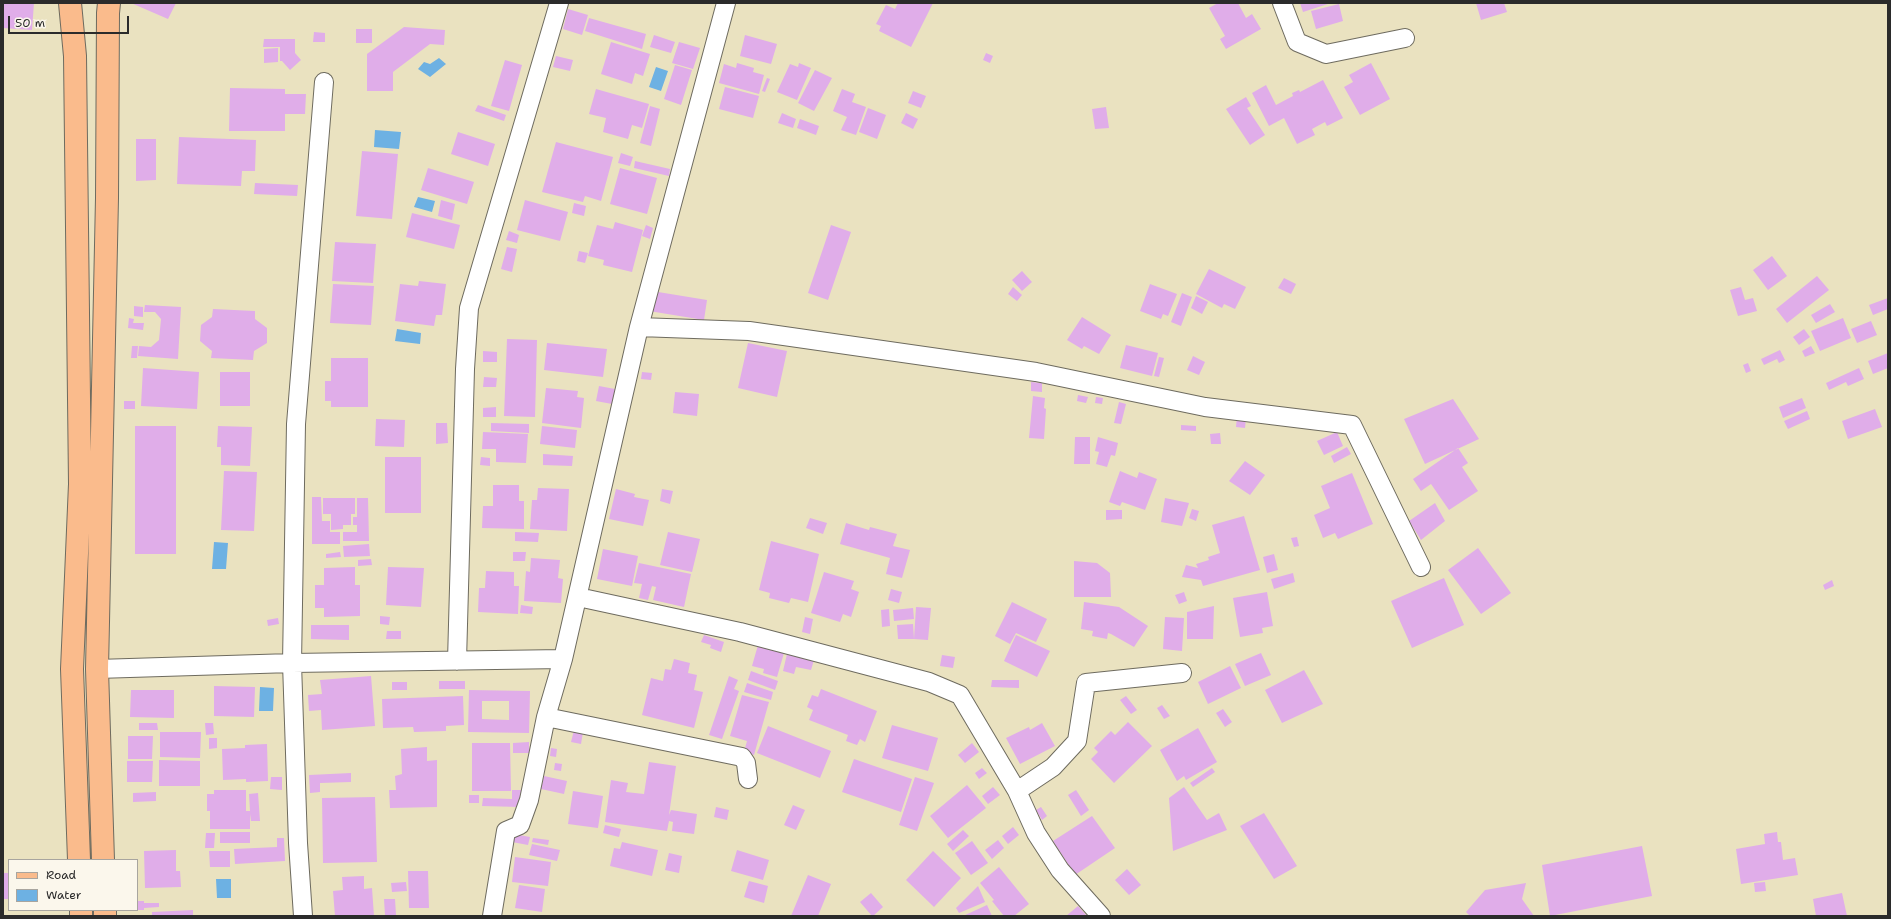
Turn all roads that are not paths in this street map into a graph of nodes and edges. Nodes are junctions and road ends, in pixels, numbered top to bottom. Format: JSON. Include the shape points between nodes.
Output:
{"nodes":[{"id":1,"x":70,"y":3,"type":"edge"},
{"id":2,"x":109,"y":3,"type":"edge"},
{"id":3,"x":559,"y":3,"type":"edge"},
{"id":4,"x":726,"y":3,"type":"edge"},
{"id":5,"x":1282,"y":3,"type":"edge"},
{"id":6,"x":1405,"y":38,"type":"dead end"},
{"id":7,"x":324,"y":82,"type":"dead end"},
{"id":8,"x":639,"y":327,"type":"junction"},
{"id":9,"x":1421,"y":567,"type":"dead end"},
{"id":10,"x":578,"y":597,"type":"junction"},
{"id":11,"x":564,"y":659,"type":"junction"},
{"id":12,"x":457,"y":661,"type":"junction"},
{"id":13,"x":292,"y":663,"type":"junction"},
{"id":14,"x":97,"y":669,"type":"junction"},
{"id":15,"x":1182,"y":674,"type":"dead end"},
{"id":16,"x":546,"y":717,"type":"junction"},
{"id":17,"x":748,"y":779,"type":"dead end"},
{"id":18,"x":1017,"y":791,"type":"junction"},
{"id":19,"x":79,"y":859,"type":"edge"},
{"id":20,"x":103,"y":859,"type":"edge"},
{"id":21,"x":303,"y":916,"type":"edge"},
{"id":22,"x":492,"y":916,"type":"edge"},
{"id":23,"x":1101,"y":916,"type":"edge"}],
"edges":[{"from":1,"to":19,"type":"main road","via":[[75,56],[80,484],[72,669]]},
{"from":2,"to":14,"type":"main road"},
{"from":3,"to":12,"type":"street","via":[[469,308]]},
{"from":4,"to":8,"type":"street"},
{"from":5,"to":6,"type":"street","via":[[1297,42],[1326,54]]},
{"from":7,"to":13,"type":"street","via":[[296,424]]},
{"from":8,"to":9,"type":"street","via":[[749,331],[1036,372],[1205,407],[1352,425]]},
{"from":8,"to":10,"type":"street"},
{"from":10,"to":11,"type":"street"},
{"from":10,"to":18,"type":"street","via":[[740,632],[929,682],[960,694]]},
{"from":11,"to":12,"type":"street"},
{"from":11,"to":16,"type":"street"},
{"from":12,"to":13,"type":"street"},
{"from":13,"to":14,"type":"street"},
{"from":13,"to":21,"type":"street"},
{"from":14,"to":20,"type":"main road"},
{"from":15,"to":18,"type":"street","via":[[1086,683],[1078,741],[1053,767]]},
{"from":16,"to":17,"type":"street","via":[[742,757],[746,763]]},
{"from":16,"to":22,"type":"street","via":[[529,800],[520,825],[506,832]]},
{"from":18,"to":23,"type":"street","via":[[1036,833],[1060,870]]}]}
